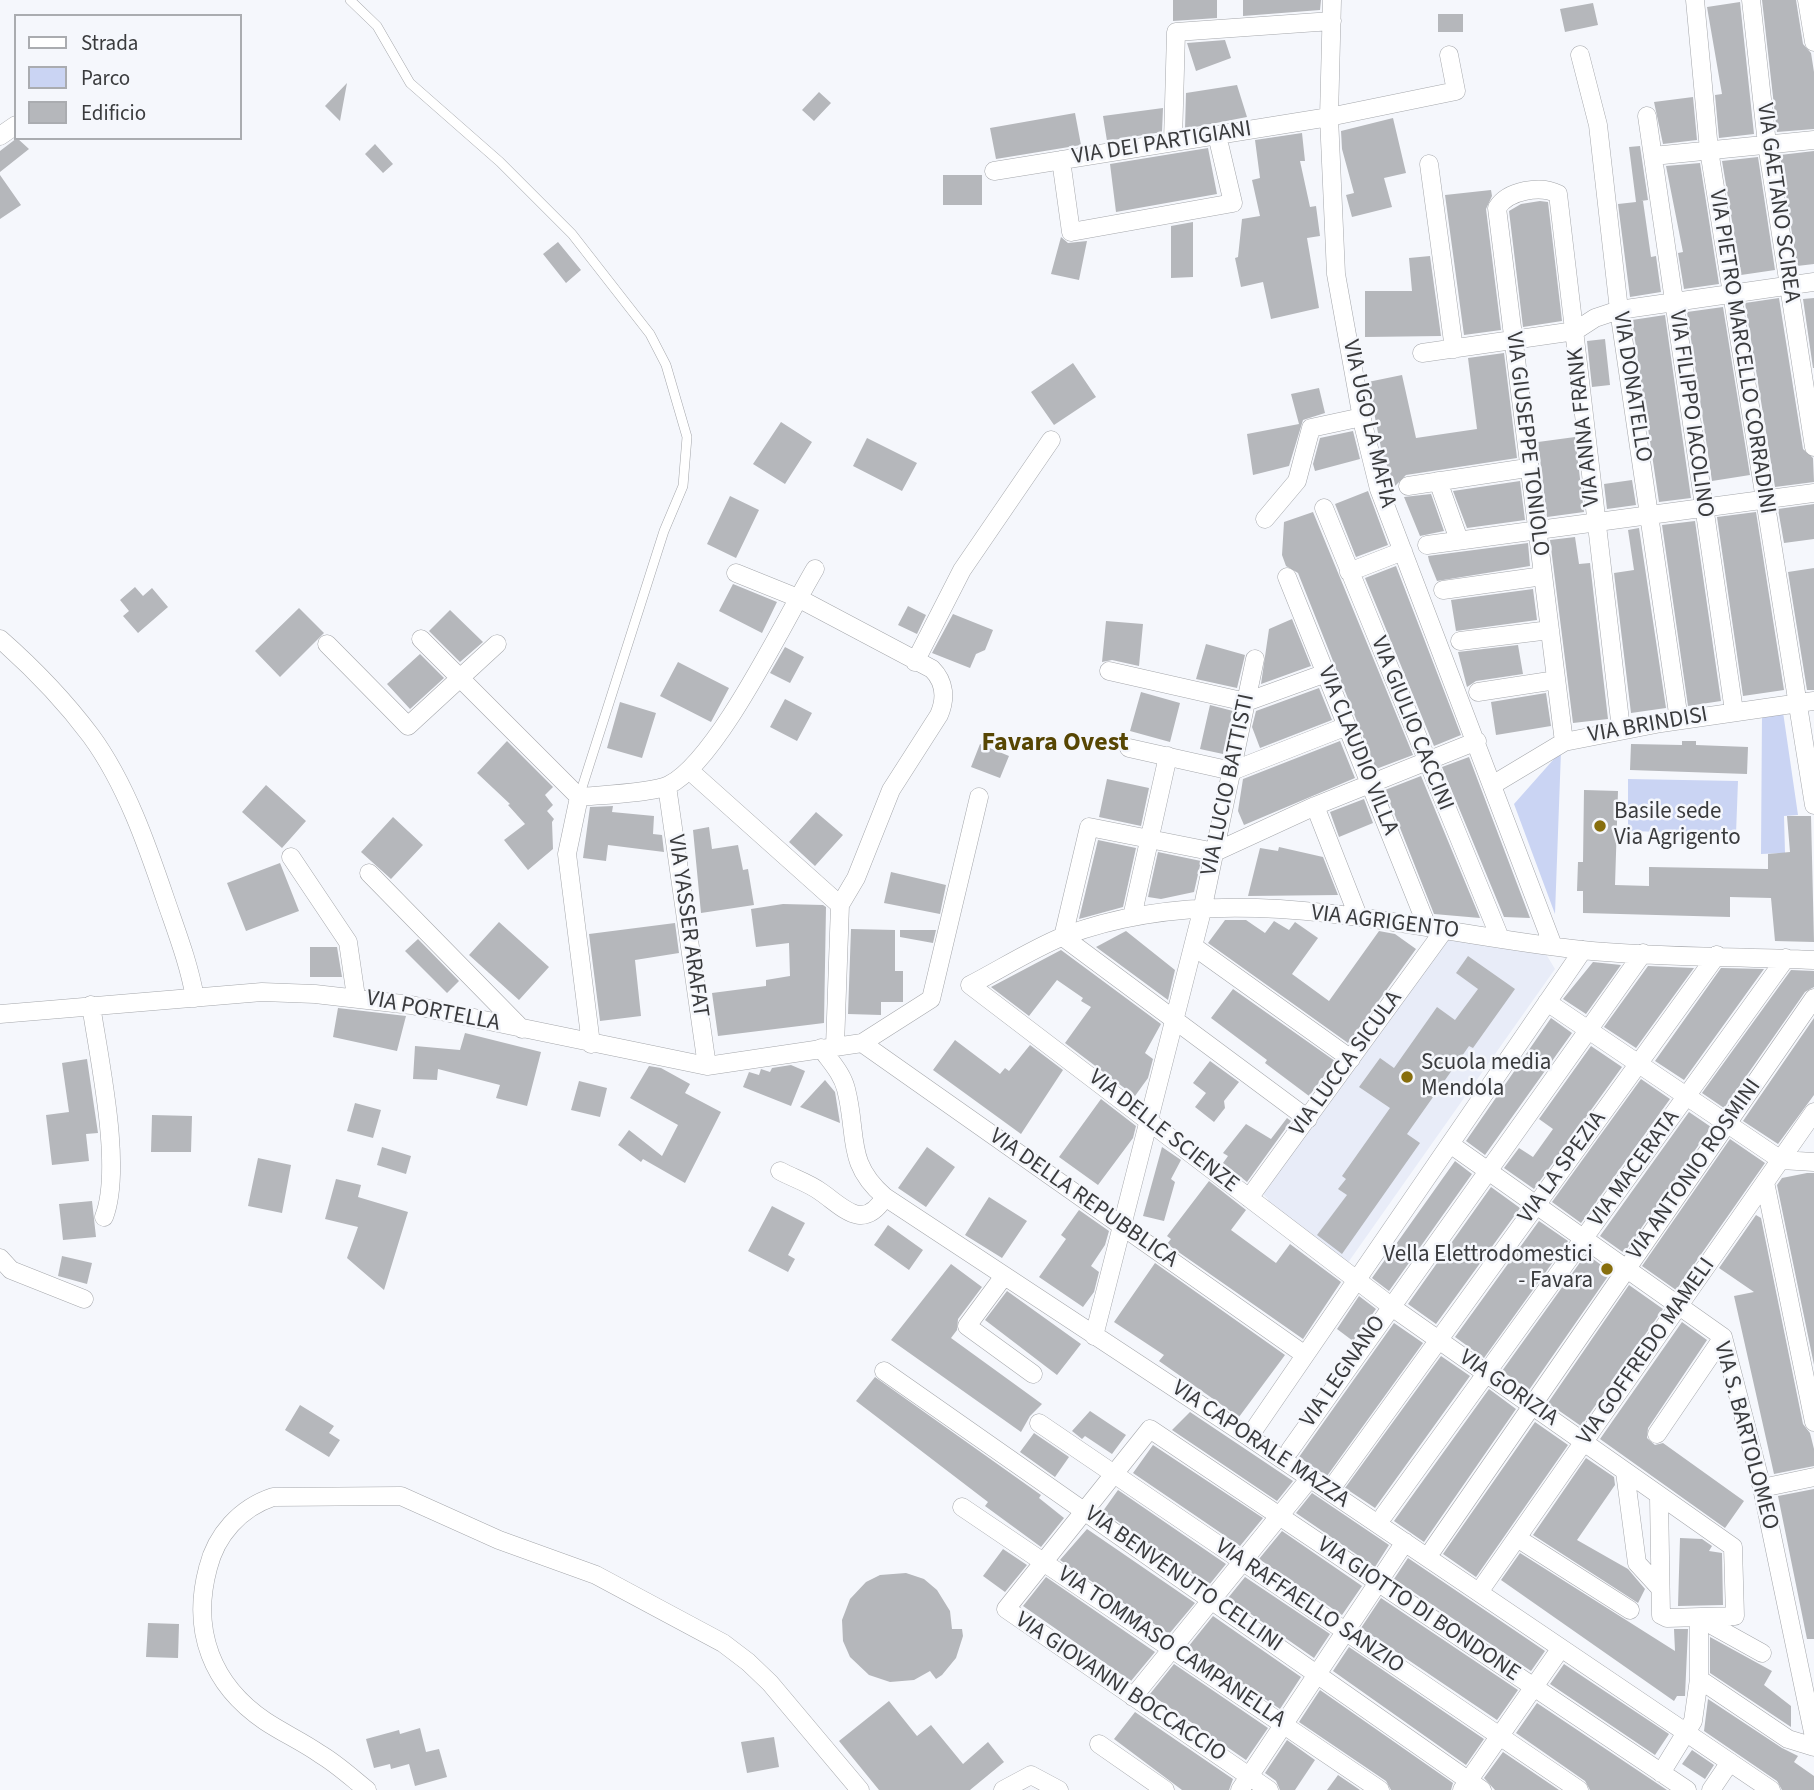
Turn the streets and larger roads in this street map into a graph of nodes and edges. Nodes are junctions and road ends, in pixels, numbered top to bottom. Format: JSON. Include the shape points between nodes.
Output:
{"nodes":[{"id":1,"x":1332,"y":0,"type":"edge"},
{"id":2,"x":1695,"y":0,"type":"edge"},
{"id":3,"x":1751,"y":0,"type":"edge"},
{"id":4,"x":1807,"y":0,"type":"edge"},
{"id":5,"x":1332,"y":21,"type":"junction"},
{"id":6,"x":1814,"y":42,"type":"edge"},
{"id":7,"x":1449,"y":55,"type":"dead end"},
{"id":8,"x":1580,"y":55,"type":"dead end"},
{"id":9,"x":1647,"y":116,"type":"dead end"},
{"id":10,"x":1329,"y":117,"type":"junction"},
{"id":11,"x":1217,"y":135,"type":"junction"},
{"id":12,"x":1814,"y":140,"type":"edge"},
{"id":13,"x":1172,"y":141,"type":"junction"},
{"id":14,"x":1767,"y":144,"type":"junction"},
{"id":15,"x":1709,"y":150,"type":"junction"},
{"id":16,"x":1653,"y":156,"type":"junction"},
{"id":17,"x":1060,"y":160,"type":"junction"},
{"id":18,"x":1429,"y":164,"type":"dead end"},
{"id":19,"x":994,"y":171,"type":"dead end"},
{"id":20,"x":1497,"y":208,"type":"joint"},
{"id":21,"x":1814,"y":282,"type":"edge"},
{"id":22,"x":1789,"y":284,"type":"junction"},
{"id":23,"x":1731,"y":293,"type":"junction"},
{"id":24,"x":1674,"y":302,"type":"junction"},
{"id":25,"x":1619,"y":310,"type":"junction"},
{"id":26,"x":1575,"y":331,"type":"junction"},
{"id":27,"x":1513,"y":341,"type":"junction"},
{"id":28,"x":1454,"y":349,"type":"junction"},
{"id":29,"x":1422,"y":353,"type":"dead end"},
{"id":30,"x":1362,"y":417,"type":"junction"},
{"id":31,"x":1051,"y":440,"type":"dead end"},
{"id":32,"x":1814,"y":447,"type":"edge"},
{"id":33,"x":1527,"y":468,"type":"junction"},
{"id":34,"x":1438,"y":481,"type":"junction"},
{"id":35,"x":1408,"y":486,"type":"dead end"},
{"id":36,"x":1814,"y":493,"type":"edge"},
{"id":37,"x":1765,"y":500,"type":"junction"},
{"id":38,"x":1324,"y":508,"type":"dead end"},
{"id":39,"x":1704,"y":508,"type":"junction"},
{"id":40,"x":1650,"y":515,"type":"junction"},
{"id":41,"x":1265,"y":519,"type":"dead end"},
{"id":42,"x":1595,"y":523,"type":"junction"},
{"id":43,"x":1538,"y":530,"type":"junction"},
{"id":44,"x":1459,"y":540,"type":"junction"},
{"id":45,"x":1427,"y":545,"type":"dead end"},
{"id":46,"x":1403,"y":551,"type":"junction"},
{"id":47,"x":815,"y":569,"type":"dead end"},
{"id":48,"x":1349,"y":572,"type":"junction"},
{"id":49,"x":736,"y":573,"type":"dead end"},
{"id":50,"x":1544,"y":576,"type":"junction"},
{"id":51,"x":1287,"y":577,"type":"dead end"},
{"id":52,"x":1443,"y":590,"type":"dead end"},
{"id":53,"x":798,"y":598,"type":"junction"},
{"id":54,"x":1550,"y":630,"type":"junction"},
{"id":55,"x":0,"y":639,"type":"edge"},
{"id":56,"x":421,"y":639,"type":"dead end"},
{"id":57,"x":1460,"y":641,"type":"dead end"},
{"id":58,"x":327,"y":644,"type":"dead end"},
{"id":59,"x":497,"y":644,"type":"dead end"},
{"id":60,"x":1255,"y":659,"type":"dead end"},
{"id":61,"x":915,"y":662,"type":"junction"},
{"id":62,"x":1109,"y":671,"type":"dead end"},
{"id":63,"x":1326,"y":673,"type":"junction"},
{"id":64,"x":460,"y":679,"type":"junction"},
{"id":65,"x":1556,"y":680,"type":"junction"},
{"id":66,"x":1478,"y":692,"type":"dead end"},
{"id":67,"x":1246,"y":702,"type":"junction"},
{"id":68,"x":1806,"y":702,"type":"edge"},
{"id":69,"x":1734,"y":711,"type":"junction"},
{"id":70,"x":1679,"y":720,"type":"junction"},
{"id":71,"x":1347,"y":726,"type":"junction"},
{"id":72,"x":1621,"y":729,"type":"junction"},
{"id":73,"x":1477,"y":741,"type":"junction"},
{"id":74,"x":1564,"y":742,"type":"junction"},
{"id":75,"x":1129,"y":748,"type":"dead end"},
{"id":76,"x":1168,"y":756,"type":"junction"},
{"id":77,"x":1426,"y":762,"type":"junction"},
{"id":78,"x":690,"y":770,"type":"junction"},
{"id":79,"x":1232,"y":771,"type":"junction"},
{"id":80,"x":1494,"y":784,"type":"junction"},
{"id":81,"x":1370,"y":785,"type":"junction"},
{"id":82,"x":667,"y":786,"type":"junction"},
{"id":83,"x":579,"y":797,"type":"junction"},
{"id":84,"x":979,"y":797,"type":"dead end"},
{"id":85,"x":1814,"y":805,"type":"edge"},
{"id":86,"x":1315,"y":806,"type":"junction"},
{"id":87,"x":1150,"y":839,"type":"junction"},
{"id":88,"x":1214,"y":852,"type":"junction"},
{"id":89,"x":291,"y":857,"type":"dead end"},
{"id":90,"x":369,"y":873,"type":"dead end"},
{"id":91,"x":840,"y":905,"type":"junction"},
{"id":92,"x":1202,"y":911,"type":"junction"},
{"id":93,"x":1358,"y":916,"type":"junction"},
{"id":94,"x":1132,"y":917,"type":"junction"},
{"id":95,"x":1427,"y":926,"type":"junction"},
{"id":96,"x":1446,"y":929,"type":"junction"},
{"id":97,"x":1063,"y":937,"type":"junction"},
{"id":98,"x":1500,"y":938,"type":"junction"},
{"id":99,"x":1193,"y":946,"type":"junction"},
{"id":100,"x":1553,"y":946,"type":"junction"},
{"id":101,"x":1583,"y":950,"type":"junction"},
{"id":102,"x":1643,"y":953,"type":"junction"},
{"id":103,"x":1717,"y":956,"type":"junction"},
{"id":104,"x":1786,"y":958,"type":"junction"},
{"id":105,"x":1814,"y":960,"type":"edge"},
{"id":106,"x":970,"y":985,"type":"joint"},
{"id":107,"x":356,"y":997,"type":"junction"},
{"id":108,"x":195,"y":998,"type":"junction"},
{"id":109,"x":1814,"y":998,"type":"edge"},
{"id":110,"x":1547,"y":1002,"type":"junction"},
{"id":111,"x":91,"y":1005,"type":"junction"},
{"id":112,"x":0,"y":1014,"type":"edge"},
{"id":113,"x":1174,"y":1020,"type":"junction"},
{"id":114,"x":522,"y":1029,"type":"junction"},
{"id":115,"x":1587,"y":1031,"type":"junction"},
{"id":116,"x":862,"y":1043,"type":"junction"},
{"id":117,"x":591,"y":1044,"type":"junction"},
{"id":118,"x":828,"y":1047,"type":"junction"},
{"id":119,"x":1351,"y":1059,"type":"junction"},
{"id":120,"x":1638,"y":1064,"type":"junction"},
{"id":121,"x":707,"y":1066,"type":"junction"},
{"id":122,"x":1686,"y":1097,"type":"junction"},
{"id":123,"x":1814,"y":1112,"type":"edge"},
{"id":124,"x":1308,"y":1119,"type":"junction"},
{"id":125,"x":1148,"y":1120,"type":"junction"},
{"id":126,"x":1727,"y":1124,"type":"junction"},
{"id":127,"x":1450,"y":1144,"type":"junction"},
{"id":128,"x":1781,"y":1160,"type":"junction"},
{"id":129,"x":1814,"y":1162,"type":"edge"},
{"id":130,"x":780,"y":1171,"type":"dead end"},
{"id":131,"x":1488,"y":1171,"type":"junction"},
{"id":132,"x":1765,"y":1182,"type":"junction"},
{"id":133,"x":885,"y":1197,"type":"junction"},
{"id":134,"x":1249,"y":1198,"type":"junction"},
{"id":135,"x":1536,"y":1205,"type":"junction"},
{"id":136,"x":104,"y":1217,"type":"dead end"},
{"id":137,"x":1121,"y":1227,"type":"junction"},
{"id":138,"x":1584,"y":1239,"type":"junction"},
{"id":139,"x":0,"y":1258,"type":"edge"},
{"id":140,"x":1627,"y":1269,"type":"junction"},
{"id":141,"x":1004,"y":1276,"type":"junction"},
{"id":142,"x":1356,"y":1280,"type":"junction"},
{"id":143,"x":84,"y":1299,"type":"dead end"},
{"id":144,"x":1391,"y":1306,"type":"junction"},
{"id":145,"x":1679,"y":1306,"type":"junction"},
{"id":146,"x":1094,"y":1336,"type":"junction"},
{"id":147,"x":1723,"y":1337,"type":"junction"},
{"id":148,"x":1438,"y":1340,"type":"junction"},
{"id":149,"x":1305,"y":1355,"type":"junction"},
{"id":150,"x":884,"y":1371,"type":"dead end"},
{"id":151,"x":1033,"y":1374,"type":"dead end"},
{"id":152,"x":1486,"y":1374,"type":"junction"},
{"id":153,"x":1532,"y":1406,"type":"junction"},
{"id":154,"x":1814,"y":1422,"type":"edge"},
{"id":155,"x":1039,"y":1423,"type":"dead end"},
{"id":156,"x":1252,"y":1432,"type":"junction"},
{"id":157,"x":1657,"y":1434,"type":"dead end"},
{"id":158,"x":1584,"y":1443,"type":"junction"},
{"id":159,"x":1290,"y":1450,"type":"junction"},
{"id":160,"x":1625,"y":1472,"type":"junction"},
{"id":161,"x":1114,"y":1474,"type":"junction"},
{"id":162,"x":1814,"y":1477,"type":"edge"},
{"id":163,"x":1310,"y":1478,"type":"junction"},
{"id":164,"x":1336,"y":1482,"type":"junction"},
{"id":165,"x":1762,"y":1488,"type":"junction"},
{"id":166,"x":1659,"y":1497,"type":"junction"},
{"id":167,"x":962,"y":1507,"type":"dead end"},
{"id":168,"x":1084,"y":1511,"type":"junction"},
{"id":169,"x":1279,"y":1516,"type":"junction"},
{"id":170,"x":1384,"y":1516,"type":"junction"},
{"id":171,"x":1517,"y":1538,"type":"junction"},
{"id":172,"x":1405,"y":1542,"type":"junction"},
{"id":173,"x":1433,"y":1549,"type":"junction"},
{"id":174,"x":1044,"y":1562,"type":"junction"},
{"id":175,"x":1242,"y":1562,"type":"junction"},
{"id":176,"x":1378,"y":1582,"type":"junction"},
{"id":177,"x":1660,"y":1587,"type":"junction"},
{"id":178,"x":1482,"y":1588,"type":"junction"},
{"id":179,"x":1211,"y":1600,"type":"junction"},
{"id":180,"x":1630,"y":1610,"type":"dead end"},
{"id":181,"x":1699,"y":1618,"type":"junction"},
{"id":182,"x":1345,"y":1631,"type":"junction"},
{"id":183,"x":1562,"y":1648,"type":"junction"},
{"id":184,"x":1172,"y":1649,"type":"junction"},
{"id":185,"x":1762,"y":1653,"type":"dead end"},
{"id":186,"x":1317,"y":1674,"type":"junction"},
{"id":187,"x":1699,"y":1679,"type":"junction"},
{"id":188,"x":1533,"y":1687,"type":"junction"},
{"id":189,"x":1133,"y":1697,"type":"junction"},
{"id":190,"x":1283,"y":1724,"type":"junction"},
{"id":191,"x":1687,"y":1732,"type":"junction"},
{"id":192,"x":1499,"y":1736,"type":"junction"},
{"id":193,"x":1814,"y":1737,"type":"edge"},
{"id":194,"x":1099,"y":1744,"type":"dead end"},
{"id":195,"x":1814,"y":1747,"type":"edge"},
{"id":196,"x":1730,"y":1762,"type":"junction"},
{"id":197,"x":1661,"y":1773,"type":"junction"},
{"id":198,"x":1244,"y":1783,"type":"edge"},
{"id":199,"x":1471,"y":1787,"type":"edge"},
{"id":200,"x":367,"y":1790,"type":"edge"},
{"id":201,"x":860,"y":1790,"type":"edge"},
{"id":202,"x":1003,"y":1790,"type":"edge"},
{"id":203,"x":1059,"y":1790,"type":"edge"},
{"id":204,"x":1166,"y":1790,"type":"edge"},
{"id":205,"x":1269,"y":1790,"type":"edge"},
{"id":206,"x":1380,"y":1790,"type":"edge"},
{"id":207,"x":1579,"y":1790,"type":"edge"},
{"id":208,"x":1687,"y":1790,"type":"edge"},
{"id":209,"x":1711,"y":1790,"type":"edge"},
{"id":210,"x":1771,"y":1790,"type":"edge"}],
"edges":[{"from":1,"to":5,"type":"street","name":"VIA UGO LA MAFIA"},
{"from":2,"to":15,"type":"street","name":"VIA PIETRO MARCELLO CORRADINI"},
{"from":3,"to":14,"type":"street","name":"VIA GAETANO SCIREA"},
{"from":4,"to":6,"type":"street"},
{"from":5,"to":10,"type":"street","name":"VIA UGO LA MAFIA"},
{"from":5,"to":13,"type":"street","via":[[1176,32]]},
{"from":7,"to":10,"type":"street","name":"VIA DEI PARTIGIANI","via":[[1456,91]]},
{"from":8,"to":25,"type":"street","name":"VIA DONATELLO","via":[[1598,125]]},
{"from":9,"to":16,"type":"street","name":"VIA FILIPPO IACOLINO"},
{"from":10,"to":11,"type":"street","name":"VIA DEI PARTIGIANI"},
{"from":10,"to":30,"type":"street","name":"VIA UGO LA MAFIA","via":[[1336,274]]},
{"from":11,"to":13,"type":"street","name":"VIA DEI PARTIGIANI"},
{"from":11,"to":17,"type":"street","via":[[1233,203],[1071,232]]},
{"from":12,"to":14,"type":"street"},
{"from":13,"to":17,"type":"street","name":"VIA DEI PARTIGIANI"},
{"from":14,"to":15,"type":"street"},
{"from":14,"to":22,"type":"street","name":"VIA GAETANO SCIREA"},
{"from":15,"to":16,"type":"street"},
{"from":15,"to":23,"type":"street","name":"VIA PIETRO MARCELLO CORRADINI"},
{"from":16,"to":24,"type":"street","name":"VIA FILIPPO IACOLINO"},
{"from":17,"to":19,"type":"street","name":"VIA DEI PARTIGIANI"},
{"from":18,"to":28,"type":"street"},
{"from":20,"to":26,"type":"street","name":"VIA ANNA FRANK","via":[[1511,194],[1549,189],[1558,194]]},
{"from":20,"to":27,"type":"street","name":"VIA GIUSEPPE TONIOLO"},
{"from":21,"to":22,"type":"street"},
{"from":22,"to":23,"type":"street"},
{"from":22,"to":32,"type":"street","name":"VIA GAETANO SCIREA"},
{"from":23,"to":24,"type":"street"},
{"from":23,"to":37,"type":"street","name":"VIA PIETRO MARCELLO CORRADINI"},
{"from":24,"to":25,"type":"street"},
{"from":24,"to":39,"type":"street","name":"VIA FILIPPO IACOLINO"},
{"from":25,"to":26,"type":"street"},
{"from":25,"to":40,"type":"street","name":"VIA DONATELLO"},
{"from":26,"to":27,"type":"street"},
{"from":26,"to":42,"type":"street","name":"VIA ANNA FRANK"},
{"from":27,"to":28,"type":"street"},
{"from":27,"to":33,"type":"street","name":"VIA GIUSEPPE TONIOLO"},
{"from":28,"to":29,"type":"street"},
{"from":30,"to":41,"type":"street","via":[[1311,428],[1297,481]]},
{"from":30,"to":46,"type":"street","name":"VIA UGO LA MAFIA","via":[[1379,489]]},
{"from":31,"to":61,"type":"street","via":[[962,570]]},
{"from":33,"to":34,"type":"street"},
{"from":33,"to":43,"type":"street","name":"VIA GIUSEPPE TONIOLO"},
{"from":34,"to":35,"type":"street"},
{"from":34,"to":44,"type":"street"},
{"from":36,"to":37,"type":"street"},
{"from":37,"to":39,"type":"street"},
{"from":37,"to":68,"type":"street","name":"VIA PIETRO MARCELLO CORRADINI"},
{"from":38,"to":48,"type":"street","name":"VIA GIULIO CACCINI"},
{"from":39,"to":40,"type":"street"},
{"from":39,"to":69,"type":"street","name":"VIA FILIPPO IACOLINO"},
{"from":40,"to":42,"type":"street"},
{"from":40,"to":70,"type":"street","name":"VIA DONATELLO"},
{"from":42,"to":43,"type":"street"},
{"from":42,"to":72,"type":"street","name":"VIA ANNA FRANK"},
{"from":43,"to":44,"type":"street"},
{"from":43,"to":50,"type":"street","name":"VIA GIUSEPPE TONIOLO"},
{"from":44,"to":45,"type":"street"},
{"from":46,"to":48,"type":"street"},
{"from":46,"to":73,"type":"street","name":"VIA UGO LA MAFIA"},
{"from":47,"to":53,"type":"street"},
{"from":48,"to":77,"type":"street","name":"VIA GIULIO CACCINI"},
{"from":49,"to":53,"type":"street"},
{"from":50,"to":52,"type":"street"},
{"from":50,"to":54,"type":"street","name":"VIA GIUSEPPE TONIOLO"},
{"from":51,"to":63,"type":"street","name":"VIA CLAUDIO VILLA"},
{"from":53,"to":61,"type":"street"},
{"from":53,"to":78,"type":"street","via":[[729,720]]},
{"from":54,"to":57,"type":"street"},
{"from":54,"to":65,"type":"street","name":"VIA GIUSEPPE TONIOLO"},
{"from":55,"to":108,"type":"street","via":[[53,690],[93,738],[116,779],[145,840],[191,973]]},
{"from":56,"to":64,"type":"street"},
{"from":58,"to":64,"type":"street","via":[[408,726]]},
{"from":59,"to":64,"type":"street"},
{"from":60,"to":67,"type":"street","name":"VIA LUCIO BATTISTI"},
{"from":61,"to":91,"type":"street","via":[[940,678],[942,709],[891,790],[856,878]]},
{"from":62,"to":67,"type":"street"},
{"from":63,"to":67,"type":"street"},
{"from":63,"to":71,"type":"street","name":"VIA CLAUDIO VILLA"},
{"from":64,"to":83,"type":"street"},
{"from":65,"to":66,"type":"street"},
{"from":65,"to":74,"type":"street","name":"VIA GIUSEPPE TONIOLO"},
{"from":67,"to":79,"type":"street","name":"VIA LUCIO BATTISTI"},
{"from":68,"to":69,"type":"street","name":"VIA BRINDISI"},
{"from":68,"to":85,"type":"street","name":"VIA PIETRO MARCELLO CORRADINI"},
{"from":69,"to":70,"type":"street","name":"VIA BRINDISI"},
{"from":70,"to":72,"type":"street","name":"VIA BRINDISI"},
{"from":71,"to":79,"type":"street"},
{"from":71,"to":81,"type":"street","name":"VIA CLAUDIO VILLA"},
{"from":72,"to":74,"type":"street","name":"VIA BRINDISI"},
{"from":73,"to":77,"type":"street"},
{"from":73,"to":80,"type":"street","name":"VIA UGO LA MAFIA"},
{"from":74,"to":80,"type":"street","name":"VIA BRINDISI"},
{"from":75,"to":76,"type":"street"},
{"from":76,"to":79,"type":"street"},
{"from":76,"to":87,"type":"street"},
{"from":77,"to":81,"type":"street"},
{"from":77,"to":98,"type":"street","name":"VIA GIULIO CACCINI"},
{"from":78,"to":82,"type":"street"},
{"from":78,"to":91,"type":"street"},
{"from":79,"to":88,"type":"street","name":"VIA LUCIO BATTISTI"},
{"from":80,"to":100,"type":"street","name":"VIA UGO LA MAFIA"},
{"from":81,"to":86,"type":"street"},
{"from":81,"to":95,"type":"street","name":"VIA CLAUDIO VILLA"},
{"from":82,"to":83,"type":"street"},
{"from":82,"to":121,"type":"street","name":"VIA YASSER ARAFAT"},
{"from":83,"to":117,"type":"street","via":[[567,855]]},
{"from":84,"to":116,"type":"street","via":[[931,999]]},
{"from":86,"to":88,"type":"street"},
{"from":86,"to":93,"type":"street"},
{"from":87,"to":88,"type":"street"},
{"from":87,"to":94,"type":"street"},
{"from":87,"to":97,"type":"street","via":[[1089,827]]},
{"from":88,"to":92,"type":"street","name":"VIA LUCIO BATTISTI"},
{"from":89,"to":107,"type":"street","via":[[348,942]]},
{"from":90,"to":114,"type":"street"},
{"from":91,"to":118,"type":"street"},
{"from":92,"to":93,"type":"street","name":"VIA AGRIGENTO","via":[[1241,908]]},
{"from":92,"to":94,"type":"street","name":"VIA AGRIGENTO"},
{"from":92,"to":99,"type":"street","name":"VIA LUCIO BATTISTI"},
{"from":93,"to":95,"type":"street","name":"VIA AGRIGENTO"},
{"from":94,"to":97,"type":"street","name":"VIA AGRIGENTO"},
{"from":95,"to":96,"type":"street","name":"VIA AGRIGENTO"},
{"from":96,"to":98,"type":"street","name":"VIA AGRIGENTO"},
{"from":96,"to":119,"type":"street","name":"VIA LUCCA SICULA"},
{"from":97,"to":106,"type":"street","name":"VIA AGRIGENTO"},
{"from":97,"to":113,"type":"street"},
{"from":98,"to":100,"type":"street","name":"VIA AGRIGENTO"},
{"from":99,"to":113,"type":"street","name":"VIA LUCIO BATTISTI"},
{"from":99,"to":119,"type":"street"},
{"from":100,"to":101,"type":"street","name":"VIA AGRIGENTO"},
{"from":101,"to":102,"type":"street","name":"VIA AGRIGENTO"},
{"from":101,"to":110,"type":"street"},
{"from":102,"to":103,"type":"street","name":"VIA AGRIGENTO"},
{"from":102,"to":115,"type":"street","name":"VIA LEGNANO"},
{"from":103,"to":104,"type":"street","name":"VIA AGRIGENTO"},
{"from":103,"to":120,"type":"street","name":"VIA LA SPEZIA"},
{"from":104,"to":105,"type":"street","name":"VIA AGRIGENTO"},
{"from":104,"to":122,"type":"street","name":"VIA MACERATA"},
{"from":106,"to":125,"type":"street","name":"VIA DELLE SCIENZE"},
{"from":107,"to":108,"type":"street","name":"VIA PORTELLA","via":[[262,992]]},
{"from":107,"to":114,"type":"street","name":"VIA PORTELLA"},
{"from":108,"to":111,"type":"street","name":"VIA PORTELLA"},
{"from":109,"to":126,"type":"street","name":"VIA ANTONIO ROSMINI"},
{"from":110,"to":115,"type":"street"},
{"from":110,"to":127,"type":"street"},
{"from":111,"to":112,"type":"street","name":"VIA PORTELLA"},
{"from":111,"to":136,"type":"street","via":[[108,1120],[111,1200]]},
{"from":113,"to":124,"type":"street"},
{"from":113,"to":125,"type":"street","name":"VIA LUCIO BATTISTI"},
{"from":114,"to":117,"type":"street","name":"VIA PORTELLA"},
{"from":115,"to":120,"type":"street"},
{"from":115,"to":131,"type":"street","name":"VIA LEGNANO"},
{"from":116,"to":118,"type":"street","name":"VIA PORTELLA"},
{"from":116,"to":137,"type":"street","name":"VIA DELLA REPUBBLICA"},
{"from":117,"to":121,"type":"street","name":"VIA PORTELLA"},
{"from":118,"to":121,"type":"street","name":"VIA PORTELLA"},
{"from":118,"to":133,"type":"street","name":"VIA CAPORALE MAZZA","via":[[846,1087],[857,1164]]},
{"from":119,"to":124,"type":"street","name":"VIA LUCCA SICULA"},
{"from":120,"to":122,"type":"street"},
{"from":120,"to":135,"type":"street","name":"VIA LA SPEZIA"},
{"from":122,"to":126,"type":"street"},
{"from":122,"to":138,"type":"street","name":"VIA MACERATA"},
{"from":123,"to":128,"type":"street","name":"VIA GOFFREDO MAMELI"},
{"from":124,"to":134,"type":"street","name":"VIA LUCCA SICULA"},
{"from":125,"to":134,"type":"street","name":"VIA DELLE SCIENZE"},
{"from":125,"to":137,"type":"street","name":"VIA LUCIO BATTISTI"},
{"from":126,"to":128,"type":"street"},
{"from":126,"to":140,"type":"street","name":"VIA ANTONIO ROSMINI"},
{"from":127,"to":131,"type":"street","name":"VIA S. BARTOLOMEO"},
{"from":127,"to":142,"type":"street"},
{"from":128,"to":129,"type":"street"},
{"from":128,"to":132,"type":"street","name":"VIA GOFFREDO MAMELI"},
{"from":130,"to":133,"type":"street","via":[[849,1212],[868,1214],[877,1210]]},
{"from":131,"to":135,"type":"street","name":"VIA S. BARTOLOMEO"},
{"from":131,"to":144,"type":"street","name":"VIA LEGNANO"},
{"from":132,"to":145,"type":"street","name":"VIA GOFFREDO MAMELI"},
{"from":132,"to":154,"type":"street"},
{"from":133,"to":141,"type":"street","name":"VIA CAPORALE MAZZA"},
{"from":134,"to":142,"type":"street","name":"VIA DELLE SCIENZE"},
{"from":135,"to":138,"type":"street","name":"VIA S. BARTOLOMEO"},
{"from":135,"to":148,"type":"street","name":"VIA LA SPEZIA"},
{"from":137,"to":146,"type":"street","name":"VIA LUCIO BATTISTI"},
{"from":137,"to":149,"type":"street","name":"VIA DELLA REPUBBLICA"},
{"from":138,"to":140,"type":"street","name":"VIA S. BARTOLOMEO"},
{"from":138,"to":152,"type":"street","name":"VIA MACERATA"},
{"from":139,"to":143,"type":"street","via":[[12,1269]]},
{"from":140,"to":145,"type":"street","name":"VIA S. BARTOLOMEO"},
{"from":140,"to":153,"type":"street","name":"VIA ANTONIO ROSMINI"},
{"from":141,"to":146,"type":"street","name":"VIA CAPORALE MAZZA"},
{"from":141,"to":151,"type":"street","via":[[967,1326]]},
{"from":142,"to":144,"type":"street","name":"VIA GORIZIA"},
{"from":142,"to":149,"type":"street"},
{"from":144,"to":148,"type":"street","name":"VIA GORIZIA"},
{"from":144,"to":159,"type":"street","name":"VIA LEGNANO"},
{"from":145,"to":147,"type":"street","name":"VIA S. BARTOLOMEO"},
{"from":145,"to":158,"type":"street","name":"VIA GOFFREDO MAMELI"},
{"from":146,"to":156,"type":"street","name":"VIA CAPORALE MAZZA"},
{"from":147,"to":157,"type":"street"},
{"from":147,"to":165,"type":"street","name":"VIA S. BARTOLOMEO"},
{"from":148,"to":152,"type":"street","name":"VIA GORIZIA"},
{"from":148,"to":164,"type":"street","name":"VIA LA SPEZIA"},
{"from":149,"to":156,"type":"street"},
{"from":150,"to":168,"type":"street","name":"VIA BENVENUTO CELLINI"},
{"from":152,"to":153,"type":"street","name":"VIA GORIZIA"},
{"from":152,"to":170,"type":"street","name":"VIA MACERATA"},
{"from":153,"to":158,"type":"street","name":"VIA GORIZIA"},
{"from":153,"to":173,"type":"street","name":"VIA ANTONIO ROSMINI"},
{"from":155,"to":161,"type":"street","name":"VIA RAFFAELLO SANZIO"},
{"from":156,"to":159,"type":"street","name":"VIA CAPORALE MAZZA"},
{"from":156,"to":163,"type":"street","name":"VIA CAPORALE MAZZA"},
{"from":158,"to":160,"type":"street","name":"VIA GORIZIA"},
{"from":158,"to":171,"type":"street","name":"VIA GOFFREDO MAMELI"},
{"from":159,"to":164,"type":"street","name":"VIA CAPORALE MAZZA"},
{"from":160,"to":166,"type":"street","name":"VIA GORIZIA"},
{"from":160,"to":177,"type":"street","via":[[1637,1563]]},
{"from":161,"to":168,"type":"street"},
{"from":161,"to":169,"type":"street","name":"VIA GIOTTO DI BONDONE","via":[[1150,1429]]},
{"from":161,"to":175,"type":"street","name":"VIA RAFFAELLO SANZIO"},
{"from":162,"to":165,"type":"street"},
{"from":163,"to":169,"type":"street"},
{"from":163,"to":172,"type":"street","name":"VIA CAPORALE MAZZA"},
{"from":164,"to":170,"type":"street","name":"VIA CAPORALE MAZZA"},
{"from":165,"to":193,"type":"street","name":"VIA S. BARTOLOMEO"},
{"from":166,"to":177,"type":"street","name":"VIA GORIZIA"},
{"from":166,"to":181,"type":"street","name":"VIA GORIZIA","via":[[1735,1549],[1737,1613],[1731,1618]]},
{"from":167,"to":174,"type":"street","name":"VIA TOMMASO CAMPANELLA"},
{"from":168,"to":174,"type":"street"},
{"from":168,"to":179,"type":"street","name":"VIA BENVENUTO CELLINI"},
{"from":169,"to":175,"type":"street"},
{"from":169,"to":176,"type":"street","name":"VIA GIOTTO DI BONDONE"},
{"from":170,"to":173,"type":"street","name":"VIA CAPORALE MAZZA"},
{"from":171,"to":178,"type":"street","name":"VIA GOFFREDO MAMELI"},
{"from":171,"to":180,"type":"street"},
{"from":172,"to":176,"type":"street"},
{"from":172,"to":178,"type":"street","name":"VIA CAPORALE MAZZA"},
{"from":173,"to":178,"type":"street","name":"VIA CAPORALE MAZZA"},
{"from":174,"to":184,"type":"street","name":"VIA TOMMASO CAMPANELLA"},
{"from":174,"to":189,"type":"street","name":"VIA GIOVANNI BOCCACCIO","via":[[1006,1609]]},
{"from":175,"to":179,"type":"street"},
{"from":175,"to":182,"type":"street","name":"VIA RAFFAELLO SANZIO"},
{"from":176,"to":182,"type":"street"},
{"from":176,"to":188,"type":"street","name":"VIA GIOTTO DI BONDONE"},
{"from":177,"to":181,"type":"street","name":"VIA GORIZIA","via":[[1661,1615]]},
{"from":178,"to":183,"type":"street","name":"VIA CAPORALE MAZZA"},
{"from":179,"to":184,"type":"street"},
{"from":179,"to":186,"type":"street","name":"VIA BENVENUTO CELLINI"},
{"from":181,"to":185,"type":"street"},
{"from":181,"to":187,"type":"street"},
{"from":182,"to":186,"type":"street"},
{"from":182,"to":192,"type":"street","name":"VIA RAFFAELLO SANZIO"},
{"from":183,"to":188,"type":"street"},
{"from":183,"to":191,"type":"street","name":"VIA CAPORALE MAZZA"},
{"from":184,"to":189,"type":"street"},
{"from":184,"to":190,"type":"street","name":"VIA TOMMASO CAMPANELLA"},
{"from":186,"to":190,"type":"street"},
{"from":186,"to":199,"type":"street","name":"VIA BENVENUTO CELLINI"},
{"from":187,"to":191,"type":"street"},
{"from":187,"to":195,"type":"street","via":[[1788,1739]]},
{"from":188,"to":192,"type":"street"},
{"from":188,"to":197,"type":"street","name":"VIA GIOTTO DI BONDONE"},
{"from":189,"to":198,"type":"street","name":"VIA GIOVANNI BOCCACCIO"},
{"from":190,"to":198,"type":"street"},
{"from":190,"to":206,"type":"street","name":"VIA TOMMASO CAMPANELLA"},
{"from":191,"to":196,"type":"street","name":"VIA CAPORALE MAZZA"},
{"from":191,"to":197,"type":"street"},
{"from":192,"to":199,"type":"street"},
{"from":192,"to":207,"type":"street","name":"VIA RAFFAELLO SANZIO"},
{"from":194,"to":204,"type":"street"},
{"from":196,"to":209,"type":"street"},
{"from":196,"to":210,"type":"street","name":"VIA CAPORALE MAZZA"},
{"from":197,"to":208,"type":"street","name":"VIA GIOTTO DI BONDONE"},
{"from":198,"to":205,"type":"street","name":"VIA GIOVANNI BOCCACCIO"},
{"from":200,"to":201,"type":"street","via":[[321,1754],[239,1702],[211,1662],[203,1628],[209,1561],[227,1529],[254,1503],[273,1497],[401,1496],[499,1540],[596,1575],[723,1643],[748,1662]]},
{"from":202,"to":203,"type":"street","via":[[1024,1777],[1039,1776]]}]}
